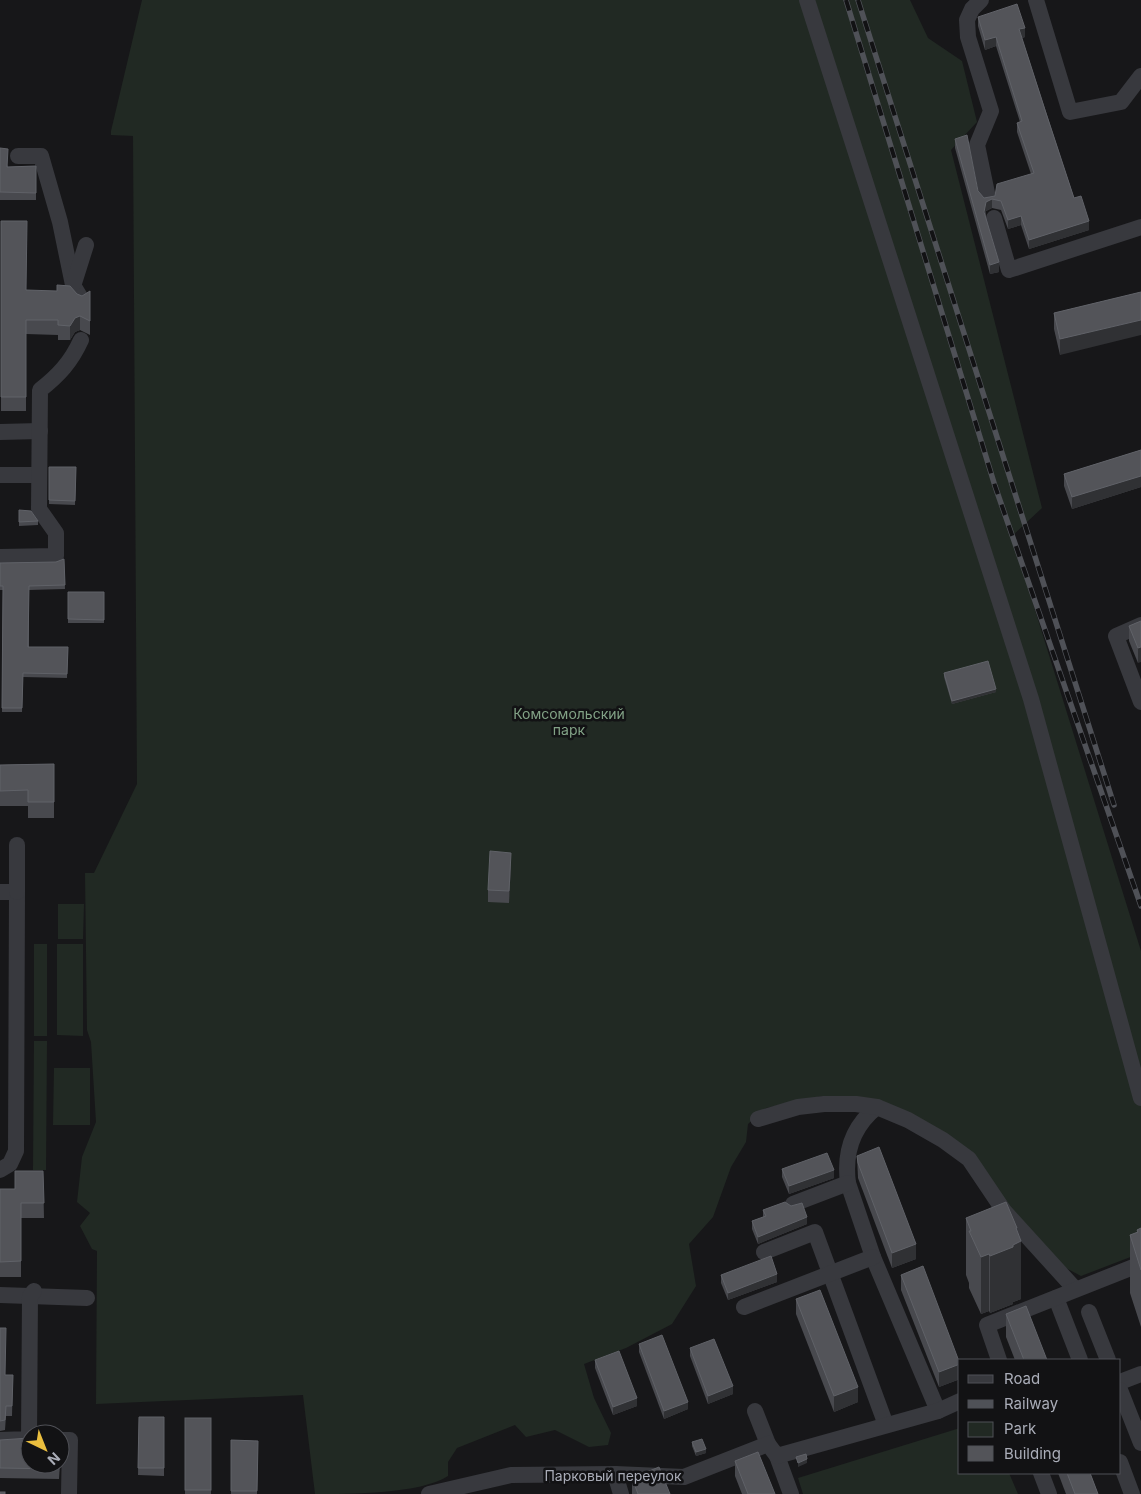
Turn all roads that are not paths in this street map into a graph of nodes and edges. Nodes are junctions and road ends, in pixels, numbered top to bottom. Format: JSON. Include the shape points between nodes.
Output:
{"nodes":[{"id":1,"x":807,"y":0,"type":"edge"},
{"id":2,"x":981,"y":0,"type":"edge"},
{"id":3,"x":1036,"y":0,"type":"edge"},
{"id":4,"x":1141,"y":76,"type":"edge"},
{"id":5,"x":18,"y":156,"type":"dead end"},
{"id":6,"x":988,"y":198,"type":"edge"},
{"id":7,"x":994,"y":218,"type":"dead end"},
{"id":8,"x":1141,"y":227,"type":"edge"},
{"id":9,"x":86,"y":245,"type":"dead end"},
{"id":10,"x":73,"y":285,"type":"junction"},
{"id":11,"x":82,"y":300,"type":"edge"},
{"id":12,"x":81,"y":340,"type":"dead end"},
{"id":13,"x":40,"y":431,"type":"junction"},
{"id":14,"x":0,"y":432,"type":"edge"},
{"id":15,"x":0,"y":475,"type":"edge"},
{"id":16,"x":39,"y":475,"type":"junction"},
{"id":17,"x":0,"y":557,"type":"edge"},
{"id":18,"x":1141,"y":625,"type":"edge"},
{"id":19,"x":1136,"y":671,"type":"edge"},
{"id":20,"x":1141,"y":702,"type":"edge"},
{"id":21,"x":17,"y":845,"type":"dead end"},
{"id":22,"x":8,"y":892,"type":"edge"},
{"id":23,"x":1141,"y":1098,"type":"edge"},
{"id":24,"x":877,"y":1107,"type":"junction"},
{"id":25,"x":758,"y":1119,"type":"dead end"},
{"id":26,"x":0,"y":1170,"type":"edge"},
{"id":27,"x":848,"y":1183,"type":"junction"},
{"id":28,"x":793,"y":1204,"type":"edge"},
{"id":29,"x":764,"y":1252,"type":"dead end"},
{"id":30,"x":873,"y":1257,"type":"junction"},
{"id":31,"x":1141,"y":1264,"type":"edge"},
{"id":32,"x":831,"y":1274,"type":"junction"},
{"id":33,"x":1075,"y":1289,"type":"junction"},
{"id":34,"x":32,"y":1293,"type":"junction"},
{"id":35,"x":0,"y":1295,"type":"edge"},
{"id":36,"x":87,"y":1298,"type":"dead end"},
{"id":37,"x":1056,"y":1298,"type":"junction"},
{"id":38,"x":744,"y":1308,"type":"dead end"},
{"id":39,"x":1089,"y":1312,"type":"dead end"},
{"id":40,"x":1000,"y":1359,"type":"edge"},
{"id":41,"x":1080,"y":1359,"type":"edge"},
{"id":42,"x":1108,"y":1359,"type":"edge"},
{"id":43,"x":1141,"y":1374,"type":"edge"},
{"id":44,"x":1121,"y":1382,"type":"edge"},
{"id":45,"x":1121,"y":1393,"type":"edge"},
{"id":46,"x":958,"y":1402,"type":"edge"},
{"id":47,"x":756,"y":1411,"type":"dead end"},
{"id":48,"x":938,"y":1411,"type":"junction"},
{"id":49,"x":29,"y":1424,"type":"edge"},
{"id":50,"x":886,"y":1425,"type":"junction"},
{"id":51,"x":20,"y":1439,"type":"edge"},
{"id":52,"x":0,"y":1440,"type":"edge"},
{"id":53,"x":1141,"y":1443,"type":"edge"},
{"id":54,"x":772,"y":1450,"type":"junction"},
{"id":55,"x":1121,"y":1465,"type":"edge"},
{"id":56,"x":69,"y":1474,"type":"edge"},
{"id":57,"x":614,"y":1474,"type":"junction"},
{"id":58,"x":1041,"y":1474,"type":"edge"},
{"id":59,"x":69,"y":1494,"type":"edge"},
{"id":60,"x":429,"y":1494,"type":"edge"},
{"id":61,"x":621,"y":1494,"type":"edge"},
{"id":62,"x":791,"y":1494,"type":"edge"},
{"id":63,"x":1049,"y":1494,"type":"edge"},
{"id":64,"x":1132,"y":1494,"type":"edge"}],
"edges":[{"from":1,"to":23,"type":"lane","via":[[1031,699]]},
{"from":2,"to":6,"type":"lane","via":[[967,20],[968,37],[991,111],[977,144]]},
{"from":3,"to":4,"type":"lane","via":[[1070,112],[1121,102]]},
{"from":5,"to":10,"type":"lane","via":[[41,156],[60,222]]},
{"from":7,"to":8,"type":"lane","via":[[1009,270]]},
{"from":9,"to":10,"type":"lane"},
{"from":10,"to":11,"type":"lane"},
{"from":12,"to":13,"type":"lane","via":[[59,375],[40,390]]},
{"from":13,"to":14,"type":"lane"},
{"from":13,"to":16,"type":"lane"},
{"from":15,"to":16,"type":"lane"},
{"from":16,"to":17,"type":"lane","via":[[39,509],[56,533],[56,556]]},
{"from":18,"to":19,"type":"lane","via":[[1116,636]]},
{"from":19,"to":20,"type":"lane"},
{"from":21,"to":22,"type":"lane"},
{"from":22,"to":26,"type":"lane","via":[[16,1151],[13,1161]]},
{"from":24,"to":25,"type":"lane","via":[[824,1104],[798,1107]]},
{"from":24,"to":27,"type":"lane","via":[[858,1125],[851,1140],[846,1171]]},
{"from":24,"to":33,"type":"lane","via":[[943,1140],[969,1159],[1004,1211]]},
{"from":27,"to":28,"type":"lane"},
{"from":27,"to":30,"type":"lane"},
{"from":29,"to":32,"type":"lane","via":[[815,1232]]},
{"from":30,"to":32,"type":"lane"},
{"from":30,"to":48,"type":"lane"},
{"from":31,"to":33,"type":"lane"},
{"from":32,"to":38,"type":"lane"},
{"from":32,"to":50,"type":"lane"},
{"from":33,"to":37,"type":"lane"},
{"from":34,"to":35,"type":"lane"},
{"from":34,"to":36,"type":"lane"},
{"from":34,"to":49,"type":"lane"},
{"from":37,"to":40,"type":"lane","via":[[986,1325]]},
{"from":37,"to":41,"type":"lane"},
{"from":39,"to":42,"type":"lane"},
{"from":43,"to":44,"type":"lane"},
{"from":45,"to":53,"type":"lane"},
{"from":46,"to":48,"type":"lane","name":"Парковый переулок"},
{"from":47,"to":54,"type":"lane"},
{"from":48,"to":50,"type":"lane","name":"Парковый переулок"},
{"from":50,"to":54,"type":"lane","name":"Парковый переулок"},
{"from":51,"to":52,"type":"lane"},
{"from":54,"to":57,"type":"lane","name":"Парковый переулок","via":[[684,1476]]},
{"from":54,"to":62,"type":"lane"},
{"from":55,"to":64,"type":"lane"},
{"from":56,"to":59,"type":"lane"},
{"from":57,"to":60,"type":"lane","name":"Парковый переулок","via":[[511,1475]]},
{"from":57,"to":61,"type":"lane"},
{"from":58,"to":63,"type":"lane"}]}
